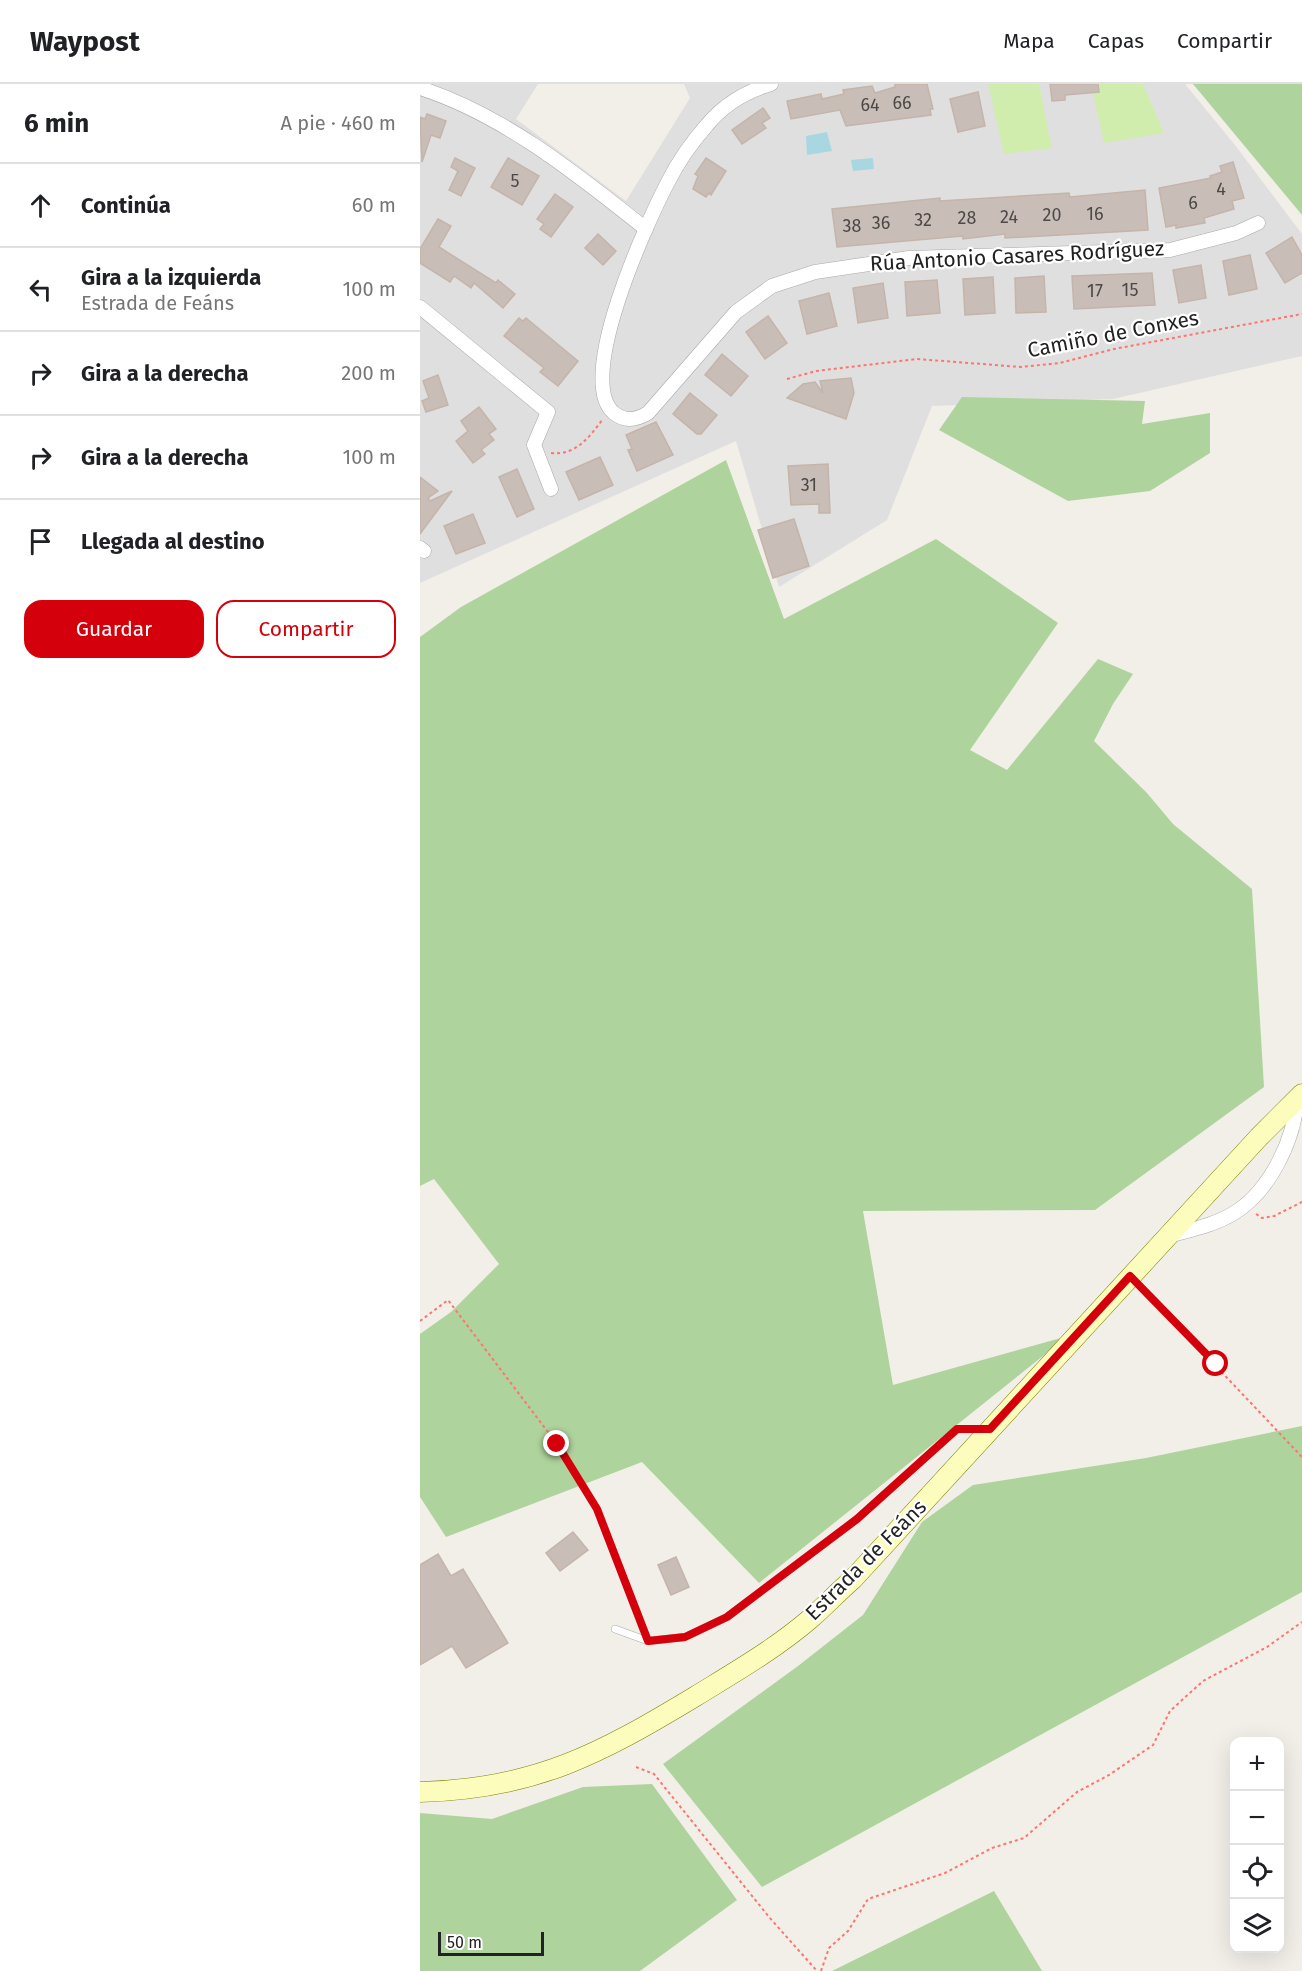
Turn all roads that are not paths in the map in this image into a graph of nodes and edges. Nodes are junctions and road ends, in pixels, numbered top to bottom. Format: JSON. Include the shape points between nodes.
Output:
{"nodes":[{"id":1,"x":771,"y":84,"type":"edge"},
{"id":2,"x":420,"y":88,"type":"edge"},
{"id":3,"x":1258,"y":223,"type":"dead end"},
{"id":4,"x":646,"y":229,"type":"junction"},
{"id":5,"x":420,"y":306,"type":"edge"},
{"id":6,"x":551,"y":489,"type":"dead end"},
{"id":7,"x":1300,"y":1096,"type":"edge"},
{"id":8,"x":1168,"y":1236,"type":"junction"},
{"id":9,"x":990,"y":1429,"type":"junction"},
{"id":10,"x":615,"y":1629,"type":"dead end"},
{"id":11,"x":420,"y":1792,"type":"edge"}],
"edges":[{"from":1,"to":4,"type":"street","via":[[725,107],[707,124],[669,180]]},
{"from":2,"to":4,"type":"street","via":[[487,117],[594,186]]},
{"from":3,"to":4,"type":"street","name":"Rúa Antonio Casares Rodríguez","via":[[1236,233],[1170,249],[909,258],[815,272],[772,286],[736,312],[648,413],[627,419],[610,410],[602,387],[603,360],[614,310]]},
{"from":5,"to":6,"type":"street","via":[[548,412],[534,445]]},
{"from":7,"to":8,"type":"street","name":"Estrada de Feáns"},
{"from":7,"to":8,"type":"street","name":"Estrada de Feáns","via":[[1272,1173],[1245,1205],[1202,1227]]},
{"from":8,"to":9,"type":"street","name":"Estrada de Feáns"},
{"from":9,"to":10,"type":"lane","via":[[957,1429],[857,1519],[727,1617],[685,1637],[648,1641]]},
{"from":9,"to":11,"type":"street","name":"Estrada de Feáns","via":[[853,1579],[809,1619],[749,1664],[626,1738],[570,1765],[463,1791]]}]}
